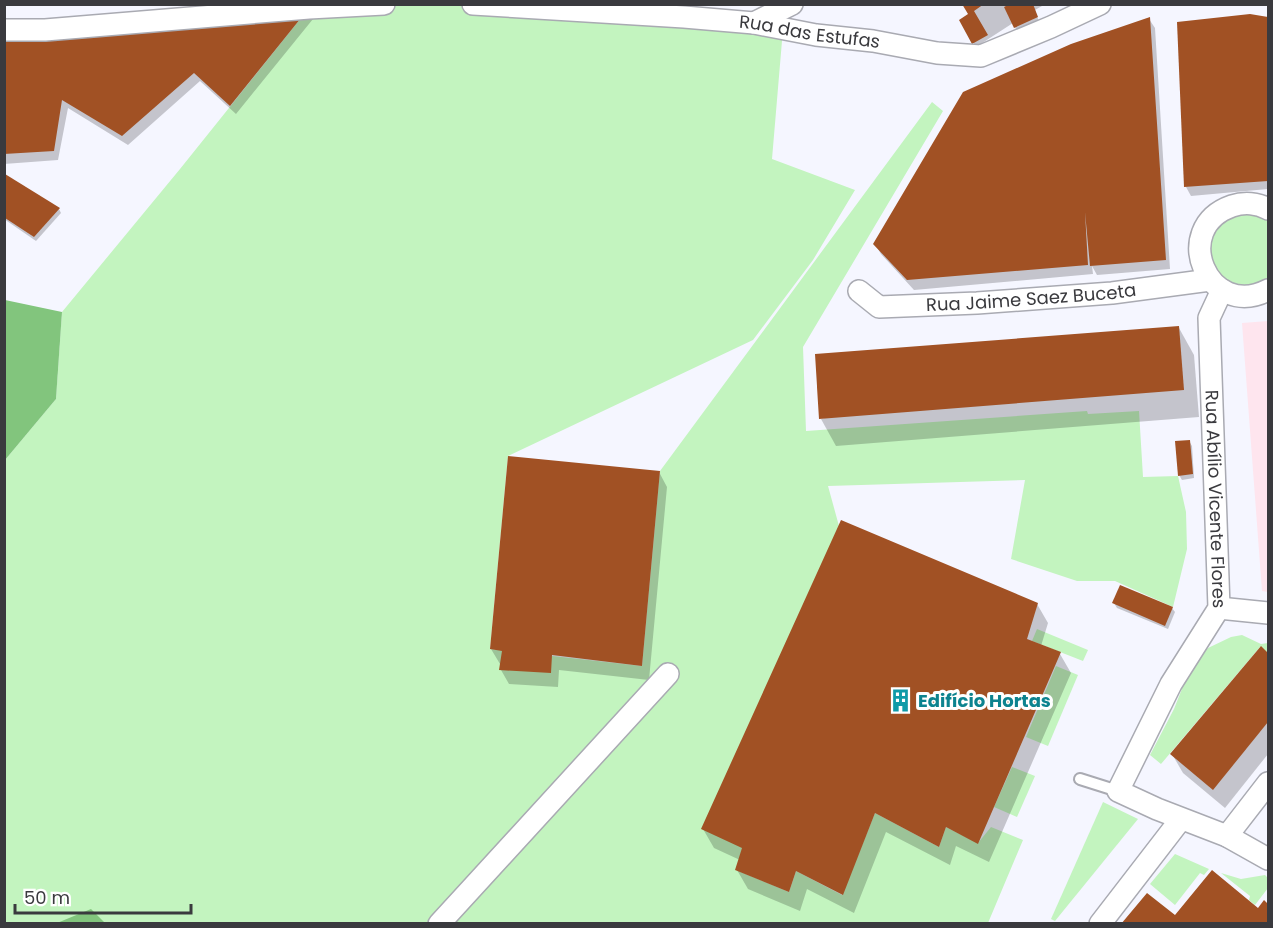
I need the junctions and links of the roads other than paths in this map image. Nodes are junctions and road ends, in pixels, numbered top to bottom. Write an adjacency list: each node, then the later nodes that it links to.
1 (384, 4): 6 (street)
2 (473, 4): 5 (street, Rua das Estufas)
3 (792, 4): 5 (street)
4 (1100, 4): 5 (street, Rua das Estufas)
5 (754, 23)
6 (4, 30)
7 (1269, 209): 8 (street)
8 (1216, 285): 9 (street); 10 (street, Rua Jaime Saez Buceta); 11 (street, Rua Abílio Vicente Flores)
9 (1269, 290)
10 (859, 291)
11 (1220, 608): 12 (street); 16 (street, Rua Abílio Vicente Flores)
12 (1269, 613)
13 (668, 674): 20 (street)
14 (1080, 779): 16 (lane)
15 (1269, 783): 18 (street)
16 (1118, 790): 17 (street)
17 (1181, 819): 18 (street); 21 (street)
18 (1227, 836): 19 (street)
19 (1269, 859)
20 (439, 924)
21 (1100, 924)

